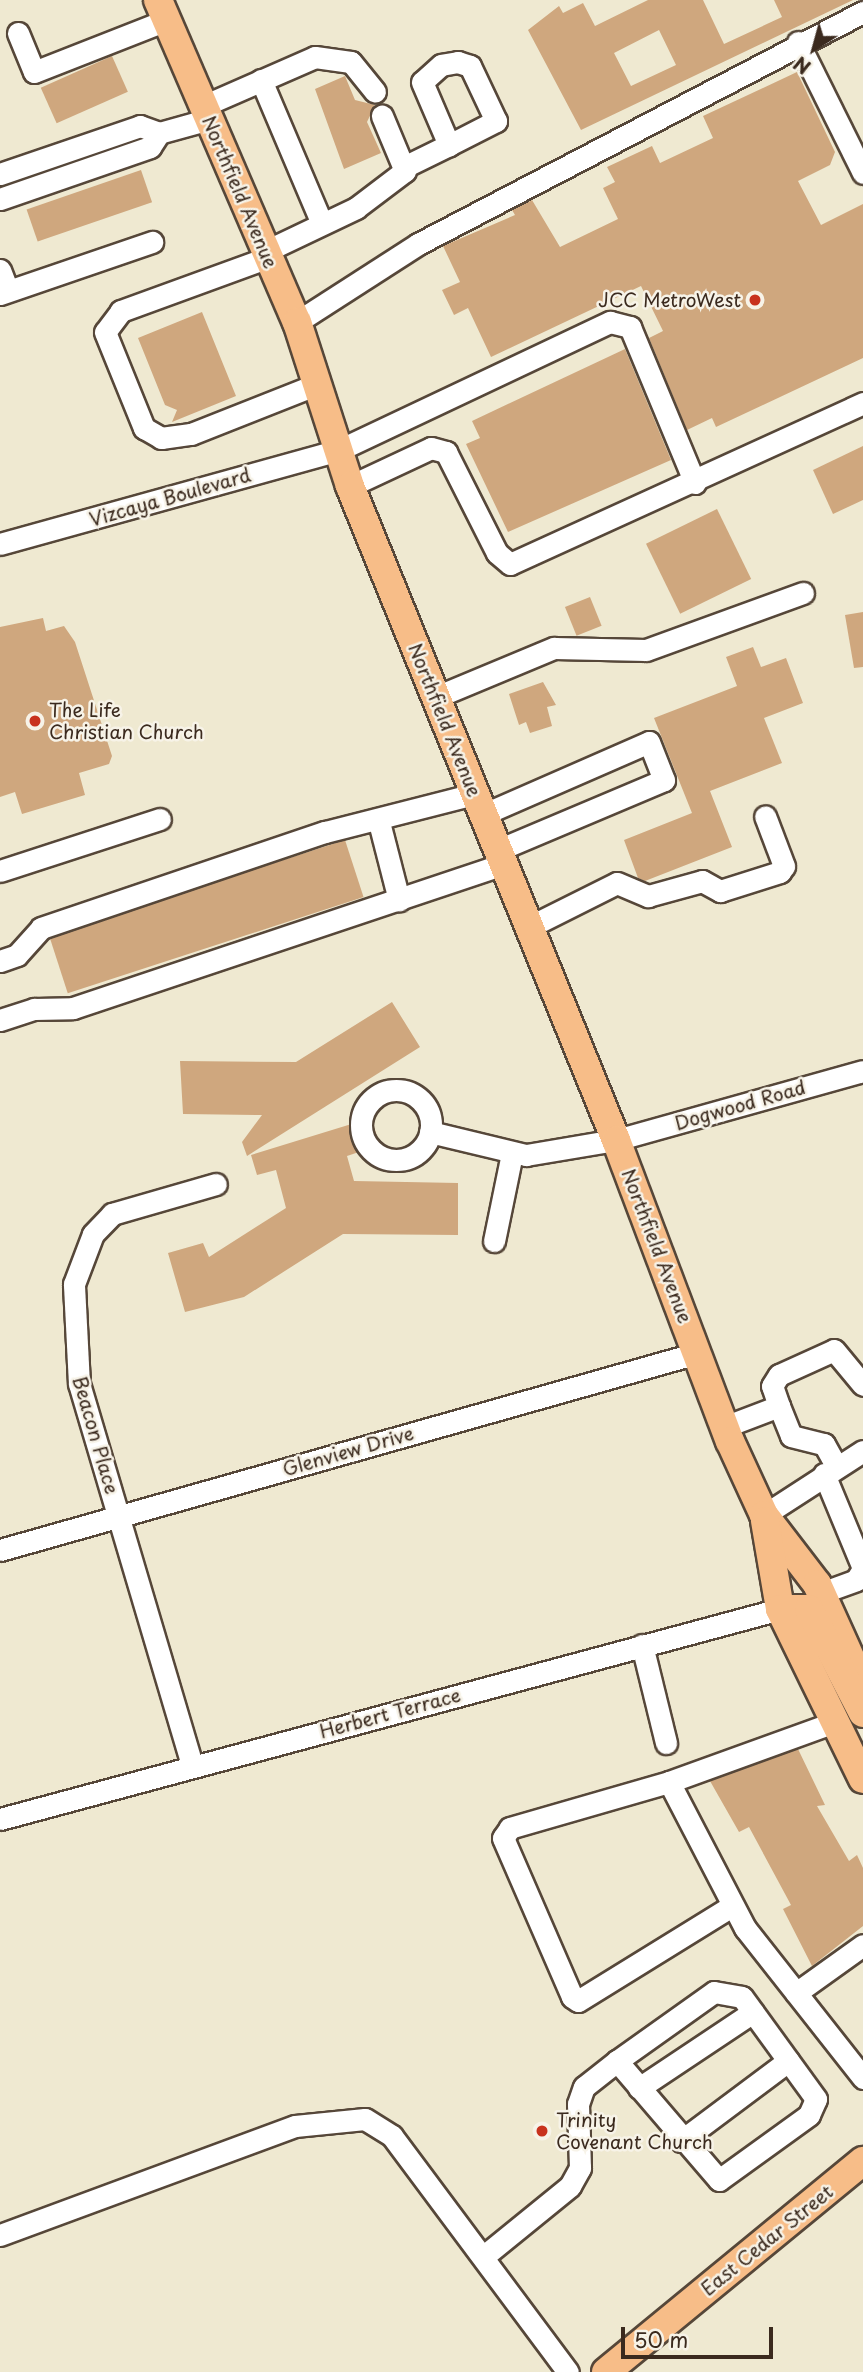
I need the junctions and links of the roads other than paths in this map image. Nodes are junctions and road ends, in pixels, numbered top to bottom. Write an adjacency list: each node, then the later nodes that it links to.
1 (162, 10): 3 (street); 7 (main road, Northfield Avenue)
2 (863, 12): 4 (street)
3 (18, 33)
4 (798, 42): 12 (street); 20 (street)
5 (261, 80): 6 (street); 7 (street); 15 (street)
6 (374, 92)
7 (206, 112): 9 (street); 17 (main road, Northfield Avenue)
8 (382, 116): 11 (street)
9 (159, 133): 13 (street); 14 (street)
10 (449, 145): 11 (street)
11 (404, 167): 15 (street)
12 (863, 173)
13 (0, 174)
14 (0, 199)
15 (322, 224): 17 (street)
16 (152, 242): 19 (street)
17 (268, 254): 20 (main road, Northfield Avenue); 21 (street)
18 (0, 270): 19 (street)
19 (4, 293)
20 (297, 321): 21 (main road, Northfield Avenue)
21 (317, 384): 23 (main road, Northfield Avenue)
22 (863, 404): 24 (street)
23 (339, 450): 24 (street, Vizcaya Boulevard); 25 (main road, Northfield Avenue); 26 (street, Vizcaya Boulevard)
24 (695, 483): 25 (street)
25 (350, 486): 28 (main road, Northfield Avenue)
26 (0, 544)
27 (803, 593): 28 (street)
28 (436, 697): 29 (main road, Northfield Avenue)
29 (478, 804): 32 (street); 33 (main road, Northfield Avenue); 33 (street)
30 (765, 816): 36 (street)
31 (160, 819): 34 (street)
32 (379, 822): 35 (street); 37 (street)
33 (501, 857): 35 (street); 36 (main road, Northfield Avenue)
34 (0, 871)
35 (399, 900): 38 (street)
36 (529, 927): 41 (main road, Northfield Avenue)
37 (0, 961)
38 (0, 1020)
39 (863, 1071): 41 (street, Dogwood Road)
40 (430, 1132): 42 (street)
41 (616, 1140): 42 (street, Dogwood Road); 45 (main road, Northfield Avenue)
42 (512, 1153): 44 (street)
43 (216, 1184): 51 (street, Beacon Place)
44 (494, 1241)
45 (697, 1353): 48 (main road, Northfield Avenue); 51 (street, Glenview Drive)
46 (863, 1385): 47 (street)
47 (779, 1406): 48 (street); 50 (street)
48 (727, 1434): 52 (main road, Northfield Avenue)
49 (863, 1451): 50 (street)
50 (830, 1470): 52 (street); 54 (street)
51 (118, 1515): 53 (street, Glenview Drive); 63 (street, Beacon Place)
52 (764, 1515): 55 (main road); 56 (main road)
53 (0, 1550)
54 (863, 1569): 55 (street)
55 (821, 1593): 57 (main road)
56 (780, 1609): 58 (street, Herbert Terrace); 60 (main road); 61 (main road)
57 (854, 1642): 59 (main road)
58 (642, 1645): 62 (street); 63 (street, Herbert Terrace)
59 (862, 1683)
60 (863, 1713)
61 (832, 1723): 64 (main road); 65 (street)
62 (666, 1743)
63 (192, 1765): 66 (street, Herbert Terrace)
64 (863, 1779)
65 (669, 1783): 67 (street); 67 (street)
66 (0, 1819)
67 (732, 1906): 69 (street)
68 (863, 1945): 69 (street)
69 (796, 1993): 73 (street)
70 (752, 2012): 71 (street); 72 (street); 74 (street)
71 (617, 2061): 74 (street); 78 (street)
72 (788, 2061): 75 (street); 75 (street)
73 (860, 2068)
74 (639, 2088): 75 (street)
75 (681, 2141)
76 (863, 2161): 79 (main road, East Cedar Street)
77 (0, 2235): 78 (street)
78 (484, 2256): 80 (street)
79 (618, 2368)
80 (568, 2372)

